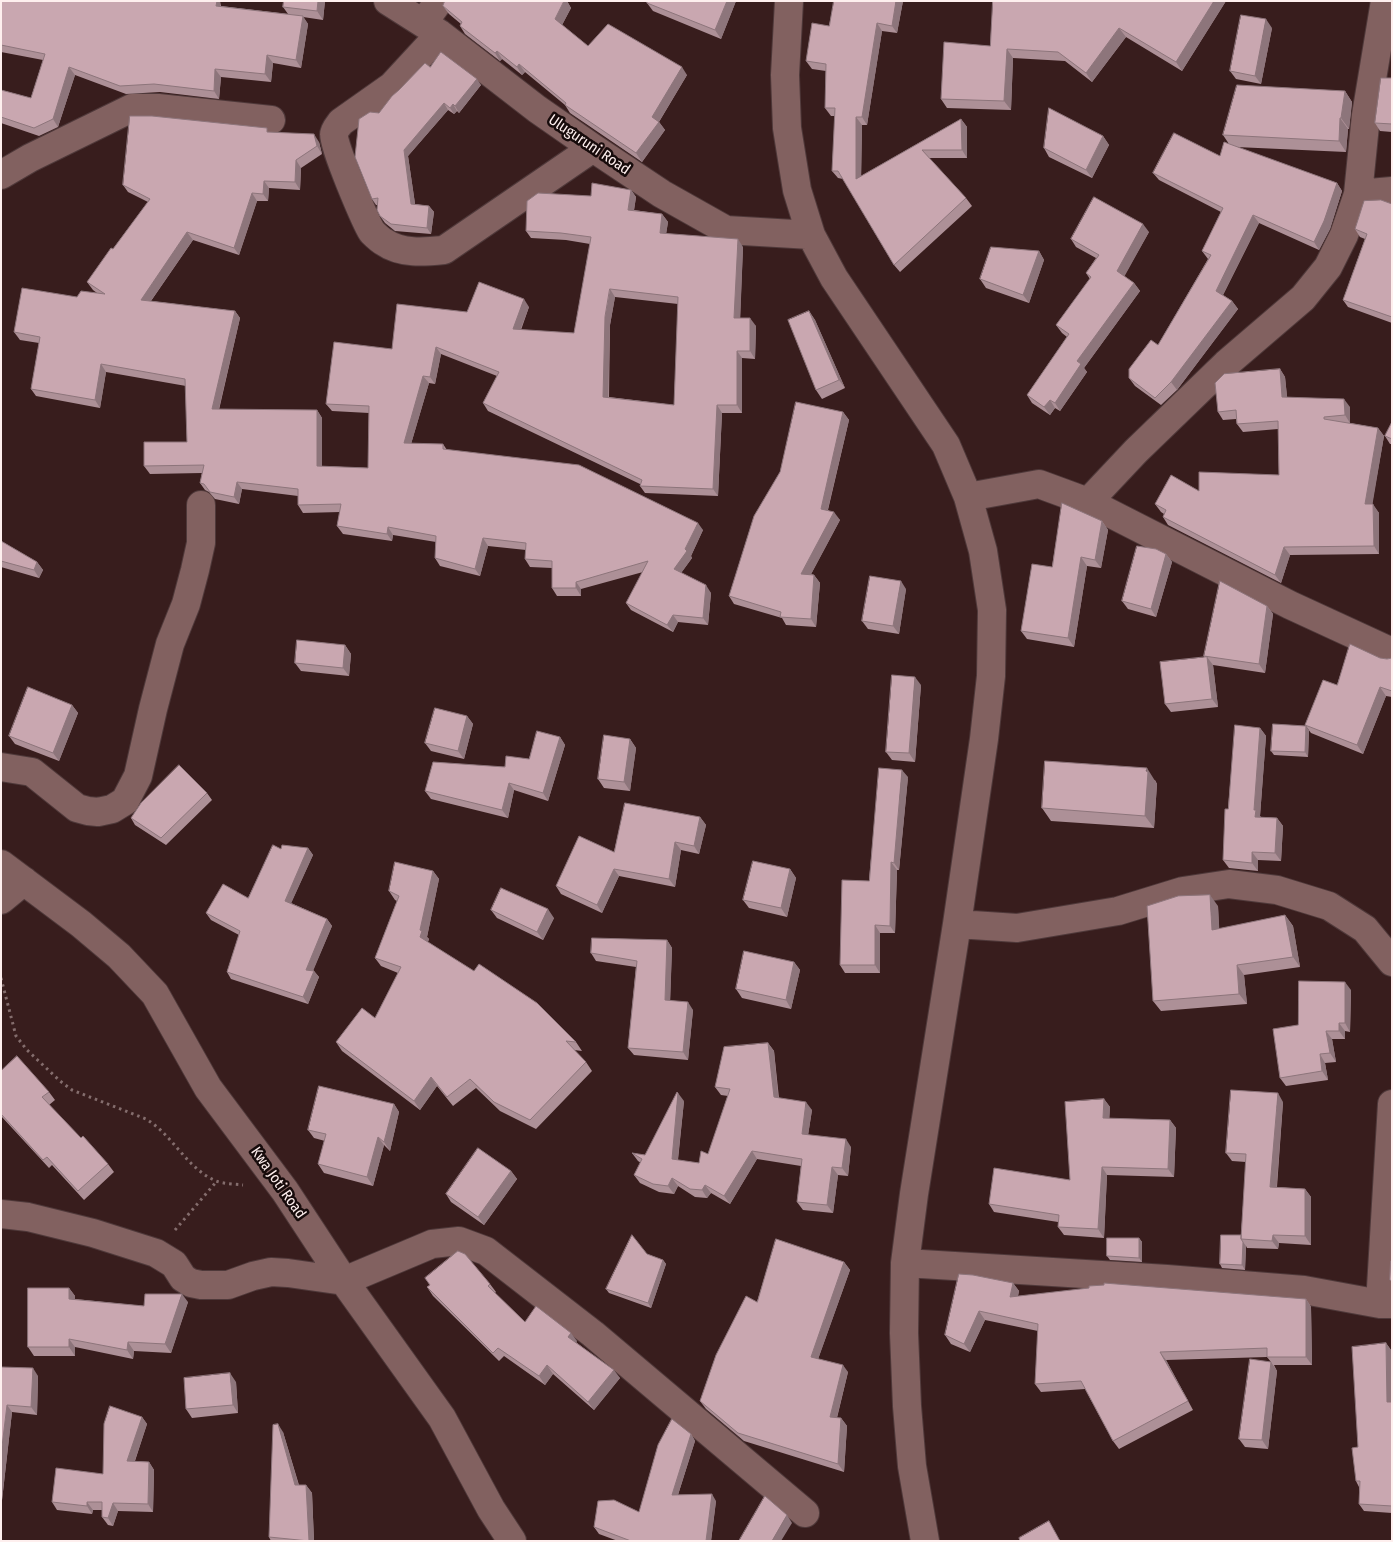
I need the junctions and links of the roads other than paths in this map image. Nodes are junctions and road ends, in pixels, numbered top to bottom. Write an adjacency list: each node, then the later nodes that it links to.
1 (388, 1): 5 (street, Uluguruni Road)
2 (439, 1): 5 (street)
3 (789, 1): 11 (street)
4 (1385, 1): 10 (street)
5 (432, 28): 7 (street, Uluguruni Road); 7 (street)
6 (271, 120): 8 (street)
7 (593, 148): 11 (street, Uluguruni Road)
8 (1, 175)
9 (1392, 191): 10 (street)
10 (1358, 194): 13 (street)
11 (811, 235): 12 (street)
12 (968, 497): 13 (street); 20 (street)
13 (1088, 502): 15 (street)
14 (201, 505): 16 (street)
15 (1392, 652)
16 (1, 767)
17 (1, 864): 18 (street, Kwa Joti Road)
18 (24, 881): 19 (street); 25 (street, Kwa Joti Road)
19 (1, 900)
20 (957, 924): 21 (street); 24 (street)
21 (1392, 962)
22 (1392, 1104): 26 (street)
23 (1, 1214): 25 (street)
24 (905, 1263): 26 (street); 29 (street)
25 (344, 1281): 27 (street); 28 (street, Kwa Joti Road)
26 (1386, 1304)
27 (805, 1513)
28 (512, 1541)
29 (925, 1541)

